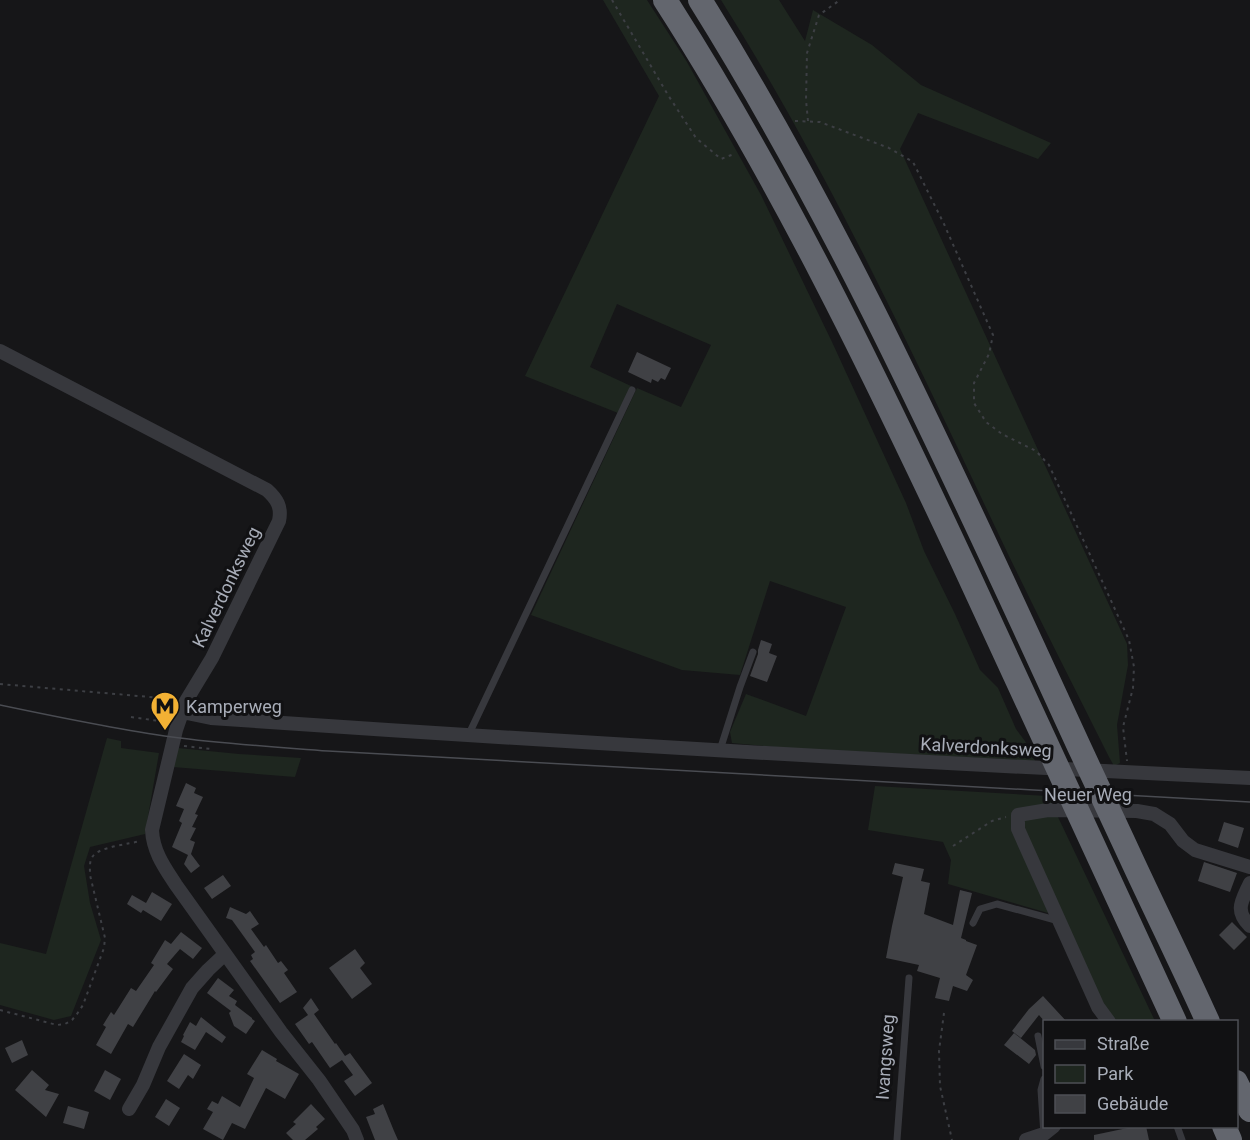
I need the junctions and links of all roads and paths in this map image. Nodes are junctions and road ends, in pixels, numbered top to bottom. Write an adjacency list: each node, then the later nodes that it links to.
1 (612, 0): 7 (path)
2 (665, 0): 33 (highway)
3 (700, 0): 34 (highway)
4 (840, 0): 6 (path)
5 (795, 121): 6 (path)
6 (808, 121): 18 (path)
7 (734, 154)
8 (0, 351): 12 (street, Kalverdonksweg)
9 (632, 390): 14 (lane)
10 (753, 652): 17 (lane)
11 (0, 684): 12 (path)
12 (182, 712): 13 (path); 14 (street, Kalverdonksweg); 15 (street)
13 (131, 717)
14 (468, 736): 17 (street, Kalverdonksweg)
15 (172, 744): 16 (path); 21 (street)
16 (211, 749)
17 (720, 750): 18 (street, Kalverdonksweg)
18 (1130, 772): 19 (street, Kalverdonksweg)
19 (1250, 778)
20 (1018, 814): 22 (path); 23 (street, Neuer Weg); 25 (street)
21 (152, 838): 28 (street); 30 (path)
22 (953, 846)
23 (1250, 867)
24 (1250, 883): 27 (street)
25 (1059, 921): 26 (lane); 32 (street)
26 (973, 923)
27 (1250, 926)
28 (225, 954): 40 (street); 43 (street)
29 (909, 978): 44 (lane, Ivangsweg)
30 (0, 1010)
31 (944, 1012): 45 (path)
32 (1108, 1020)
33 (1174, 1020)
34 (1207, 1020)
35 (1038, 1036): 36 (lane)
36 (1043, 1053)
37 (1043, 1083): 39 (lane)
38 (1238, 1086): 41 (highway)
39 (1043, 1103)
40 (129, 1109)
41 (1250, 1110)
42 (1048, 1134): 46 (street)
43 (357, 1140)
44 (897, 1140)
45 (952, 1140)
46 (1026, 1140)

